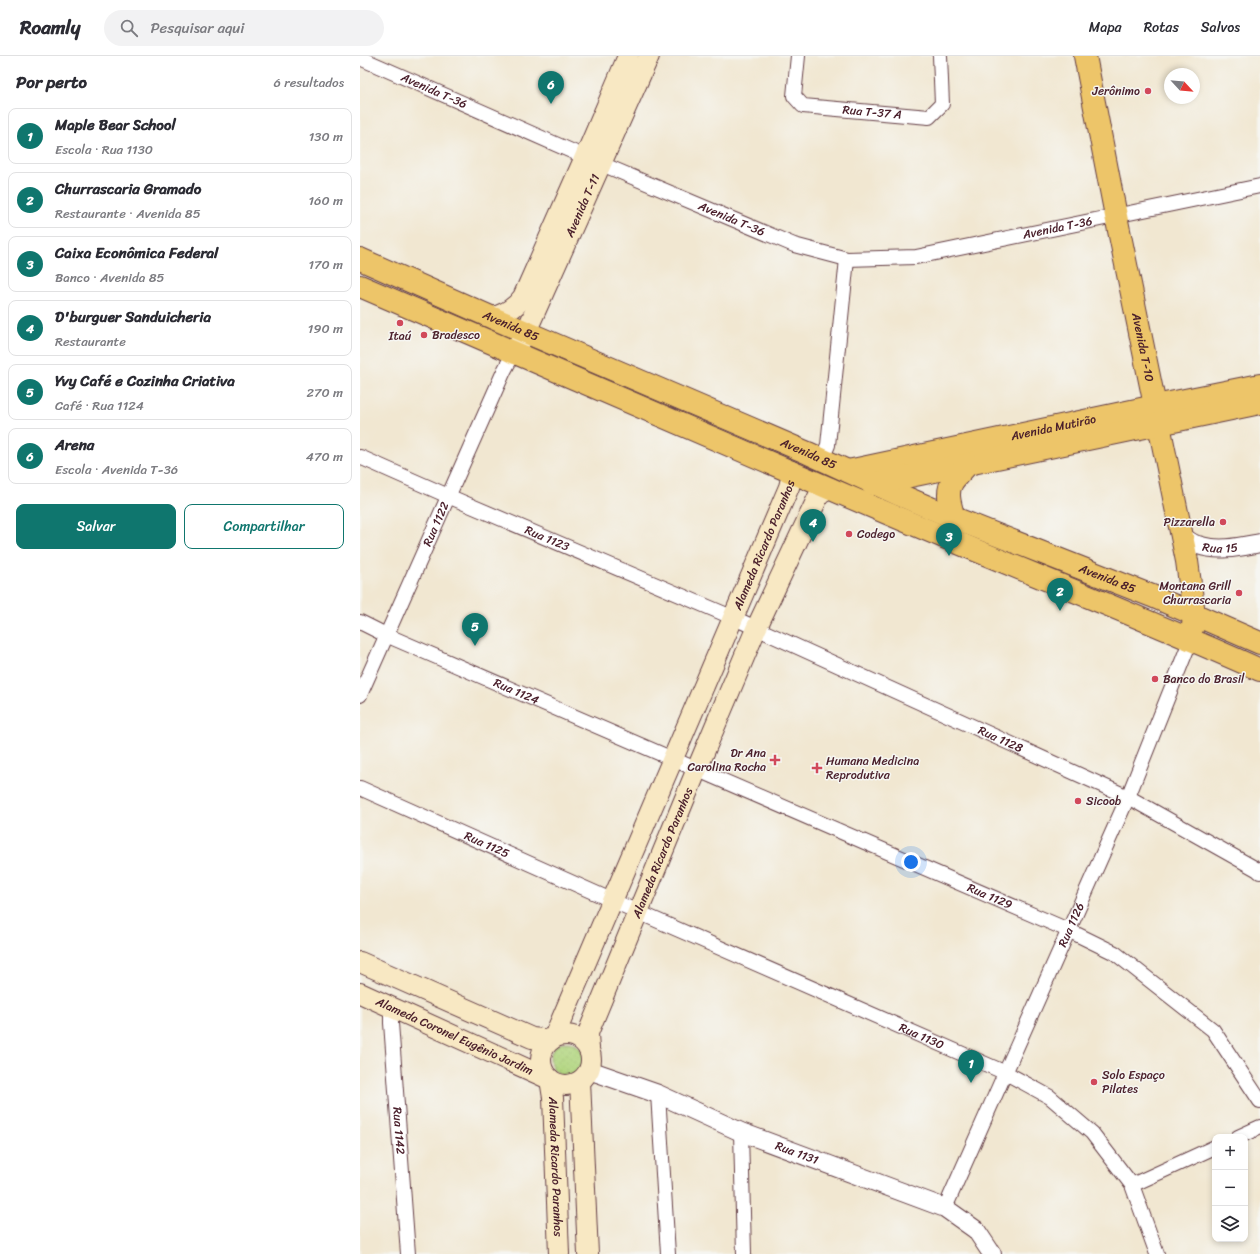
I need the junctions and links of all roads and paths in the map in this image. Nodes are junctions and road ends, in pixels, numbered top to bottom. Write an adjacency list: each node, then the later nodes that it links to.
1 (628, 56): 7 (main road, Avenida T-11)
2 (649, 56): 7 (main road, Avenida T-11)
3 (798, 56): 4 (street, Rua T-37 A)
4 (940, 56)
5 (1085, 56): 9 (main road, Avenida T-10)
6 (360, 58): 7 (street, Avenida T-36)
7 (593, 160): 11 (street, Avenida T-36); 13 (main road, Avenida T-11); 14 (main road, Avenida T-11)
8 (1260, 186): 9 (street, Avenida T-36)
9 (1121, 215): 11 (street, Avenida T-36); 19 (main road, Avenida T-10)
10 (360, 259): 13 (main road, Avenida 85)
11 (847, 259): 21 (street)
12 (360, 286): 15 (main road, Avenida 85)
13 (493, 318): 14 (main road, Avenida 85); 15 (main road)
14 (526, 332): 15 (main road, Avenida T-11); 21 (main road, Avenida 85)
15 (513, 354): 16 (main road, Avenida 85); 27 (street, Rua 1122)
16 (563, 375): 23 (main road, Avenida 85); 25 (main road, Avenida Mutirão)
17 (1260, 385): 19 (main road, Avenida Mutirão)
18 (1260, 403): 19 (main road, Avenida Mutirão)
19 (1157, 415): 22 (main road, Avenida Mutirão); 24 (main road, Avenida Mutirão); 29 (main road, Avenida T-10)
20 (360, 457): 27 (street, Rua 1123)
21 (822, 459): 24 (main road, Avenida 85)
22 (968, 464): 25 (main road, Avenida Mutirão); 28 (main road)
23 (791, 471): 26 (main road, Avenida 85); 34 (main road, Alameda Ricardo Paranhos)
24 (848, 471): 25 (main road, Avenida 85)
25 (876, 484): 28 (main road, Avenida 85)
26 (830, 488): 36 (main road, Alameda Ricardo Paranhos); 38 (main road, Avenida 85)
27 (448, 496): 34 (street, Rua 1123); 37 (street, Rua 1122)
28 (954, 518): 32 (main road, Avenida 85)
29 (1182, 536): 30 (street, Rua 15); 31 (main road, Avenida T-10)
30 (1260, 543)
31 (1187, 561): 32 (main road); 33 (main road, Avenida T-10)
32 (1152, 596): 33 (main road, Avenida 85)
33 (1194, 614): 38 (main road, Avenida T-10); 39 (main road, Avenida 85)
34 (734, 618): 36 (street, Rua 1128); 42 (main road, Alameda Ricardo Paranhos)
35 (360, 622): 37 (street, Rua 1124)
36 (756, 629): 43 (main road, Alameda Ricardo Paranhos); 45 (street, Rua 1128)
37 (386, 635): 41 (street, Rua 1122); 42 (street, Rua 1124)
38 (1191, 639): 40 (main road, Avenida 85); 45 (street, Rua 1126)
39 (1260, 643)
40 (1260, 670)
41 (360, 695)
42 (672, 758): 43 (street, Rua 1129); 47 (main road, Alameda Ricardo Paranhos)
43 (697, 769): 48 (main road, Alameda Ricardo Paranhos); 49 (street, Rua 1129)
44 (360, 788): 47 (street, Rua 1125)
45 (1128, 797): 46 (street, Rua 1128); 49 (street, Rua 1126)
46 (1260, 872)
47 (613, 901): 48 (street, Rua 1130); 53 (main road, Alameda Ricardo Paranhos)
48 (638, 912): 54 (main road, Alameda Ricardo Paranhos); 55 (street, Rua 1130)
49 (1068, 930): 55 (street, Rua 1126); 59 (street, Rua 1129)
50 (360, 962): 53 (main road)
51 (360, 993): 52 (main road, Alameda Coronel Eugênio Jardim)
52 (391, 1007): 57 (main road, Alameda Coronel Eugênio Jardim); 66 (street, Rua 1142)
53 (553, 1038): 54 (main road); 57 (main road)
54 (589, 1050): 56 (main road)
55 (1006, 1073): 64 (street, Rua 1130); 65 (street, Rua 1126)
56 (584, 1076): 57 (main road); 58 (street, Rua 1131); 68 (main road)
57 (550, 1079): 67 (main road, Alameda Ricardo Paranhos)
58 (658, 1094): 61 (street, Rua 1131); 69 (street)
59 (1260, 1100)
60 (1260, 1127): 62 (street)
61 (741, 1132): 65 (street, Rua 1131); 70 (street)
62 (1245, 1134)
63 (1212, 1148): 64 (street)
64 (1132, 1184): 72 (street, Rua 1130)
65 (945, 1208): 71 (street, Rua 1131)
66 (408, 1254)
67 (559, 1254)
68 (588, 1254)
69 (668, 1254)
70 (744, 1254)
71 (992, 1254)
72 (1157, 1254)

